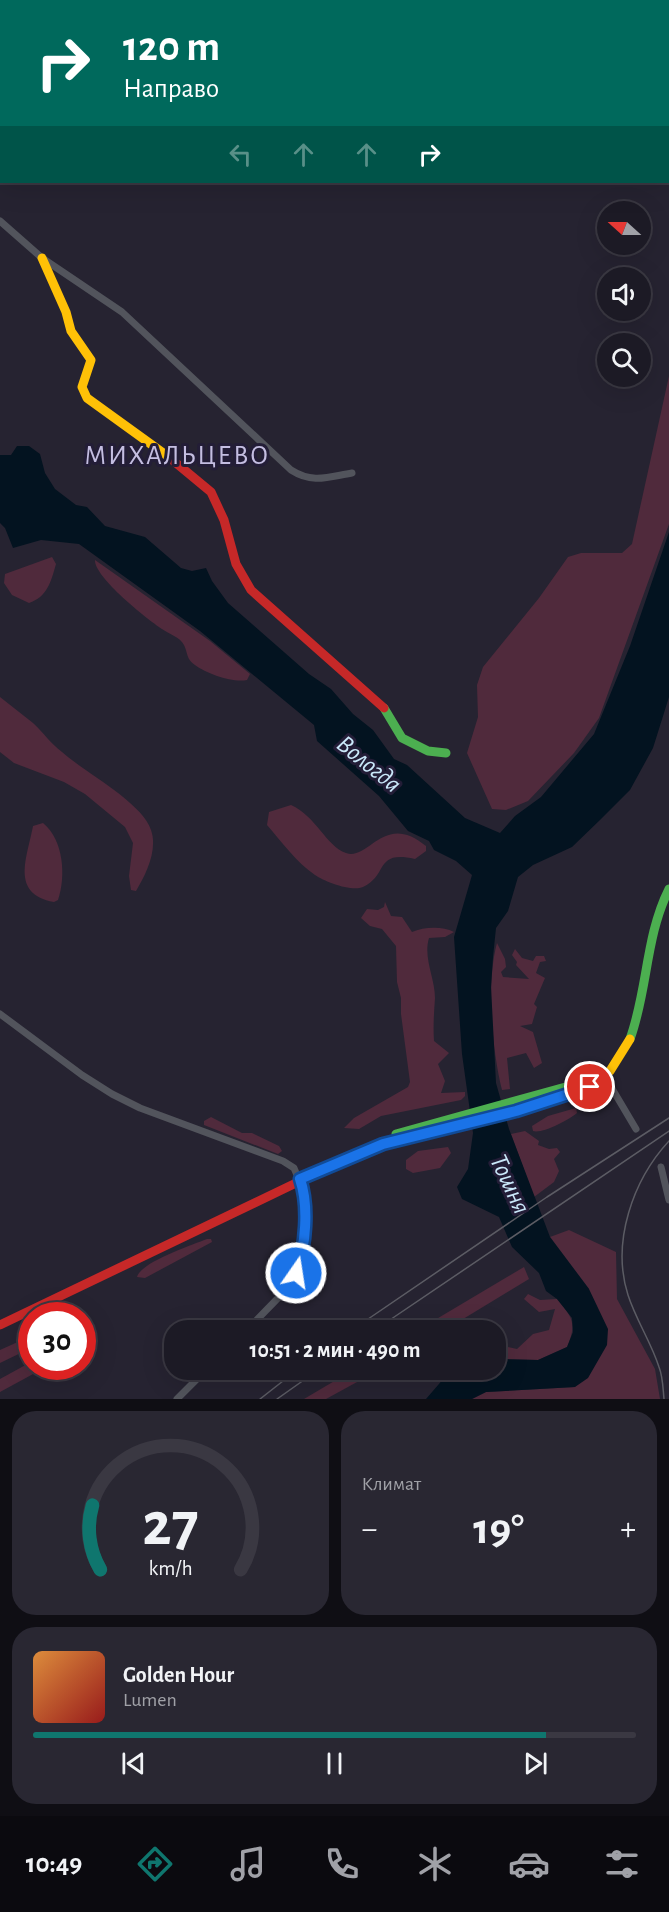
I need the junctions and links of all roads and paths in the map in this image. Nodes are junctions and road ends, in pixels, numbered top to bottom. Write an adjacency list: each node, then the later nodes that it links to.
1 (0, 221): 2 (street)
2 (42, 258): 3 (street); 4 (main road)
3 (352, 473)
4 (446, 753)
5 (669, 888): 7 (main road)
6 (0, 1014): 10 (street)
7 (604, 1075): 8 (street); 10 (main road)
8 (636, 1129)
9 (661, 1167): 11 (street)
10 (300, 1179): 12 (street); 13 (main road)
11 (669, 1200)
12 (256, 1320)
13 (0, 1325)
14 (196, 1380): 15 (street)
15 (177, 1399)

